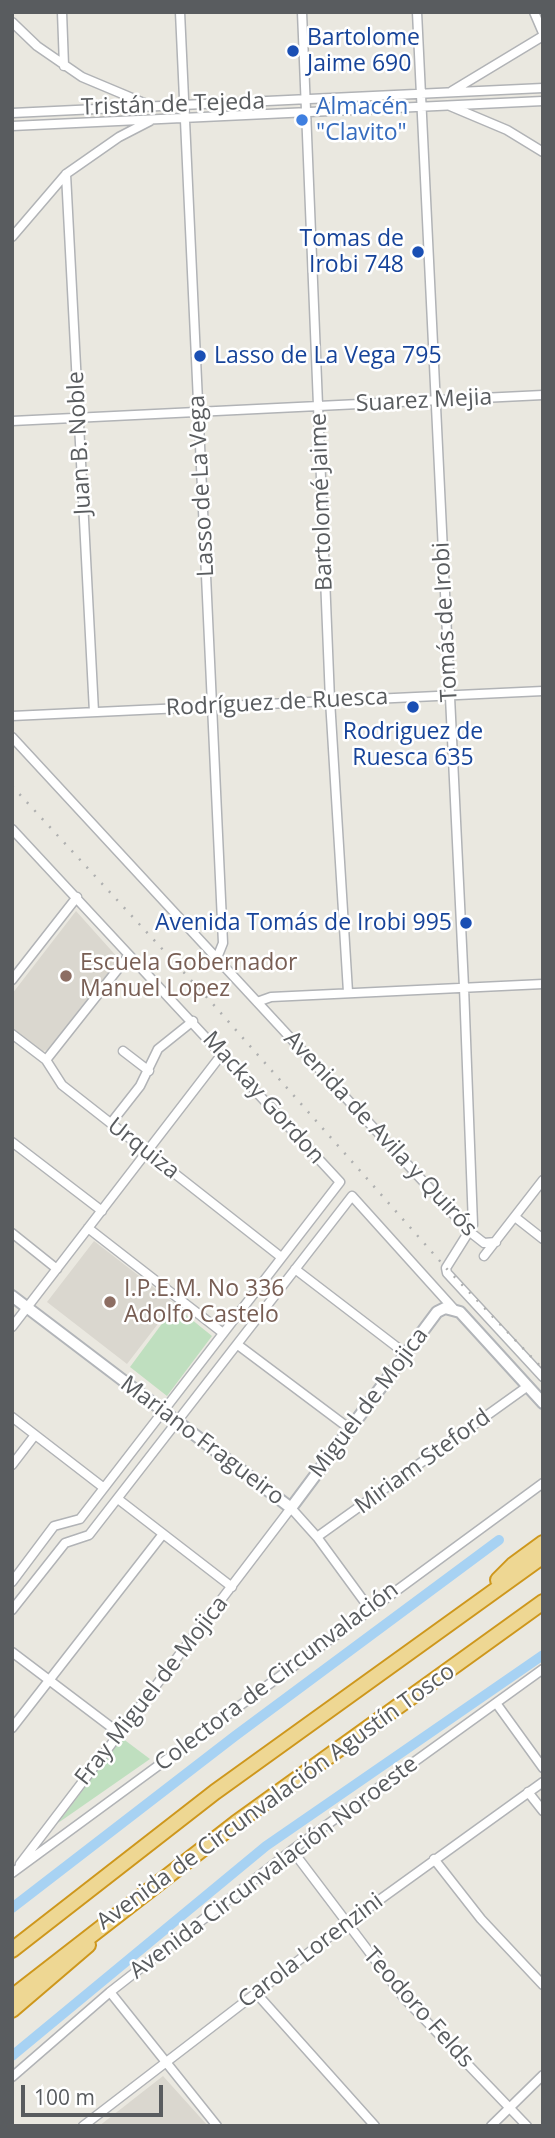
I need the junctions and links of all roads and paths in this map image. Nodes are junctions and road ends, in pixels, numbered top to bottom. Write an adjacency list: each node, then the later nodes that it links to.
1 (62, 12): 8 (street)
2 (180, 12): 15 (street, Lasso de La Vega)
3 (302, 12): 12 (street, Bartolomé Jaime)
4 (418, 12): 11 (street, Tomás de Irobi)
5 (534, 12): 7 (street)
6 (12, 22): 8 (street)
7 (543, 35): 10 (street)
8 (64, 66): 14 (street)
9 (543, 88): 10 (street, Tristán de Tejeda)
10 (449, 92): 11 (street, Tristán de Tejeda)
11 (420, 94): 12 (street, Tristán de Tejeda); 17 (street, Tomás de Irobi)
12 (305, 100): 15 (street, Tristán de Tejeda); 19 (street, Bartolomé Jaime)
13 (543, 101): 16 (street, Tristán de Tejeda)
14 (150, 105): 15 (street, Tristán de Tejeda); 18 (street, Tristán de Tejeda)
15 (184, 105): 20 (street, Lasso de La Vega)
16 (447, 105): 17 (street, Tristán de Tejeda); 23 (street)
17 (421, 107): 19 (street, Tristán de Tejeda); 27 (street, Tomás de Irobi)
18 (12, 113)
19 (306, 113): 20 (street, Tristán de Tejeda); 28 (street, Bartolomé Jaime)
20 (185, 118): 21 (street, Tristán de Tejeda); 29 (street, Lasso de La Vega)
21 (153, 120): 22 (street, Tristán de Tejeda); 24 (street)
22 (12, 126)
23 (543, 152)
24 (66, 174): 25 (street); 30 (street, Juan B. Noble)
25 (12, 237)
26 (543, 395): 27 (street, Suarez Mejia)
27 (435, 400): 28 (street, Suarez Mejia); 33 (street, Tomás de Irobi)
28 (318, 406): 29 (street, Suarez Mejia); 34 (street, Bartolomé Jaime)
29 (198, 411): 30 (street, Suarez Mejia); 35 (street, Lasso de La Vega)
30 (79, 418): 31 (street, Suarez Mejia); 36 (street, Juan B. Noble)
31 (12, 421)
32 (543, 691): 33 (street, Rodríguez de Ruesca)
33 (450, 696): 34 (street, Rodríguez de Ruesca); 45 (street, Tomás de Irobi)
34 (330, 700): 35 (street, Rodríguez de Ruesca); 46 (street, Bartolomé Jaime)
35 (212, 706): 36 (street, Rodríguez de Ruesca); 42 (street, Lasso de La Vega)
36 (94, 712): 37 (street, Rodríguez de Ruesca)
37 (12, 716)
38 (12, 737): 42 (street, Avenida de Avila y Quirós)
39 (12, 829): 40 (street, Mackay Gordon)
40 (77, 897): 41 (street, Mackay Gordon); 43 (street)
41 (129, 955): 48 (street, Mackay Gordon); 52 (street)
42 (217, 958): 47 (street, Avenida de Avila y Quirós)
43 (12, 980)
44 (543, 984): 45 (street)
45 (464, 987): 46 (street); 61 (street, Tomás de Irobi)
46 (348, 992): 47 (street)
47 (257, 1002): 61 (street, Avenida de Avila y Quirós)
48 (193, 1021): 51 (street, Mackay Gordon); 53 (street)
49 (14, 1039): 52 (street, Urquiza)
50 (124, 1051): 53 (street)
51 (222, 1054): 56 (street); 66 (street, Mackay Gordon)
52 (46, 1060): 54 (street, Urquiza)
53 (149, 1071): 54 (street)
54 (111, 1124): 56 (street, Urquiza)
55 (12, 1142): 58 (street)
56 (147, 1151): 58 (street); 66 (street, Urquiza)
57 (543, 1180): 59 (street)
58 (102, 1211): 60 (street)
59 (515, 1217): 63 (street); 64 (street)
60 (88, 1228): 67 (street); 75 (street)
61 (470, 1232): 64 (street, Avenida de Avila y Quirós); 69 (street)
62 (12, 1234): 67 (street)
63 (543, 1238)
64 (496, 1242): 65 (street)
65 (484, 1256)
66 (281, 1257): 75 (street)
67 (57, 1269): 72 (street)
68 (295, 1269): 71 (street); 76 (street); 77 (street)
69 (458, 1285): 71 (street); 78 (street)
70 (12, 1296): 72 (main road, Mariano Fragueiro)
71 (446, 1297): 73 (street)
72 (27, 1308): 74 (street); 81 (main road, Mariano Fragueiro)
73 (453, 1308): 77 (main road, Miguel de Mojica); 79 (main road)
74 (12, 1327)
75 (223, 1334): 81 (street)
76 (238, 1345): 83 (street); 84 (street)
77 (406, 1354): 84 (main road, Miguel de Mojica)
78 (543, 1377)
79 (528, 1386): 80 (main road); 92 (street, Miriam Steford)
80 (543, 1403)
81 (163, 1412): 83 (main road, Mariano Fragueiro); 88 (street)
82 (12, 1417): 85 (street)
83 (178, 1423): 89 (street); 90 (main road, Mariano Fragueiro)
84 (350, 1429): 90 (main road, Miguel de Mojica)
85 (36, 1435): 86 (street); 88 (street)
86 (12, 1465)
87 (543, 1483): 99 (street, Colectora de Circunvalación)
88 (104, 1488): 95 (street)
89 (118, 1499): 91 (street); 100 (street)
90 (291, 1508): 92 (street, Mariano Fragueiro); 96 (street, Fray Miguel de Mojica)
91 (163, 1534): 96 (street); 103 (street)
92 (317, 1537): 99 (street, Mariano Fragueiro)
93 (543, 1543): 97 (highway)
94 (543, 1556): 97 (highway, Avenida de Circunvalación Agustín Tosco)
95 (12, 1582)
96 (232, 1587): 106 (street, Fray Miguel de Mojica)
97 (479, 1602): 117 (highway, Avenida de Circunvalación Agustín Tosco)
98 (543, 1602): 116 (highway, Avenida de Circunvalación Agustín Tosco)
99 (369, 1608): 112 (street, Colectora de Circunvalación)
100 (12, 1610)
101 (12, 1652): 103 (street)
102 (543, 1669): 104 (street, Avenida Circunvalación Noroeste)
103 (49, 1680): 105 (street); 106 (street)
104 (496, 1703): 107 (street); 113 (street, Avenida Circunvalación Noroeste)
105 (12, 1727)
106 (119, 1733): 111 (street, Fray Miguel de Mojica)
107 (543, 1768)
108 (543, 1782): 109 (street, Carola Lorenzini)
109 (528, 1792): 110 (street); 114 (street, Carola Lorenzini)
110 (543, 1811)
111 (54, 1818): 112 (street); 115 (street, Fray Miguel de Mojica)
112 (64, 1836): 115 (street, Colectora de Circunvalación)
113 (292, 1850): 118 (street, Teodoro Felds); 122 (street, Avenida Circunvalación Noroeste)
114 (434, 1859): 118 (street, Carola Lorenzini); 121 (street)
115 (12, 1873)
116 (118, 1912): 124 (highway, Avenida de Circunvalación Agustín Tosco); 125 (highway)
117 (50, 1919): 119 (highway); 120 (highway, Avenida de Circunvalación Agustín Tosco)
118 (346, 1924): 123 (street, Carola Lorenzini); 129 (street, Teodoro Felds)
119 (12, 1940)
120 (12, 1950)
121 (543, 1985)
122 (110, 1992): 126 (street); 128 (street, Avenida Circunvalación Noroeste)
123 (256, 1993): 126 (street, Carola Lorenzini); 132 (street)
124 (12, 1997)
125 (12, 2011)
126 (165, 2060): 130 (street, Carola Lorenzini); 131 (street)
127 (543, 2075): 129 (street)
128 (12, 2077)
129 (510, 2107): 133 (street); 134 (street, Teodoro Felds)
130 (83, 2126)
131 (217, 2126)
132 (375, 2126)
133 (491, 2126)
134 (527, 2126)

